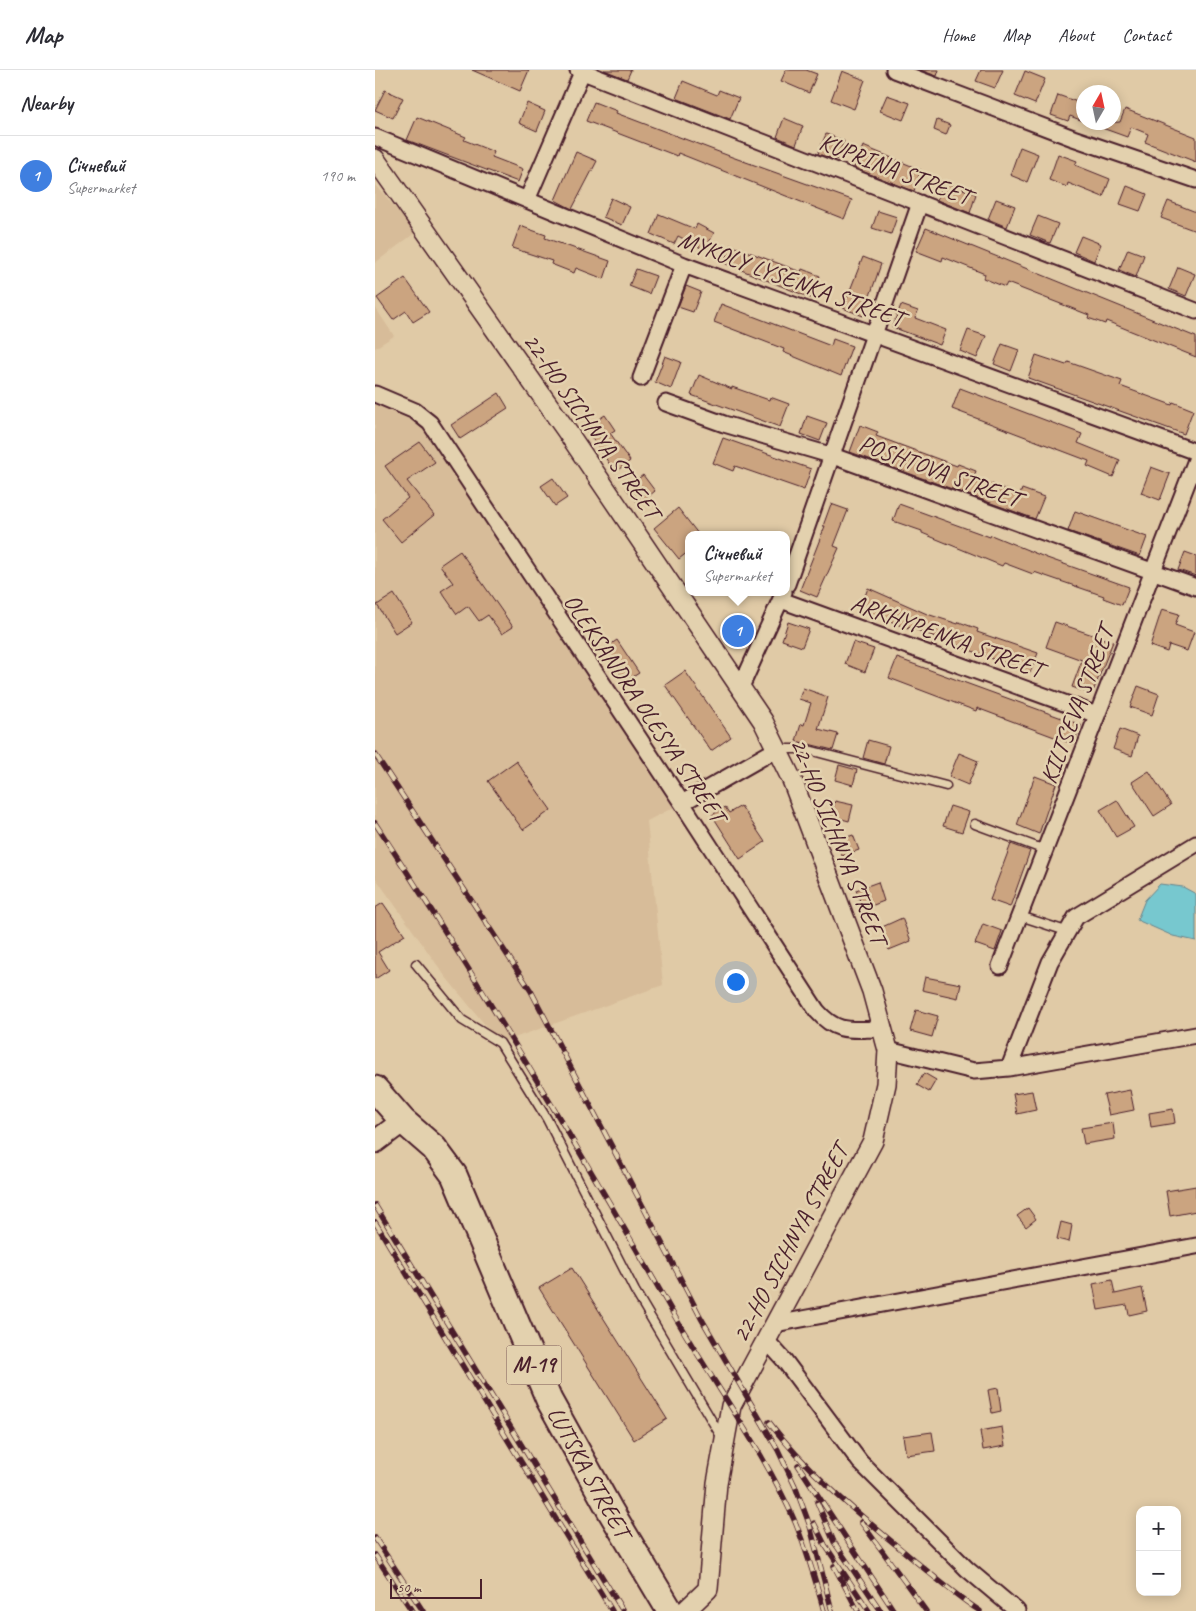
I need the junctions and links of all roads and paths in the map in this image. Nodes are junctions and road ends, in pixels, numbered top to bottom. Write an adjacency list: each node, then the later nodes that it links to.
1 (894, 70): 5 (street)
2 (581, 71): 6 (street); 7 (street, KUPRINA STREET)
3 (376, 138): 6 (street, MYKOLY LYSENKA STREET)
4 (375, 159): 21 (street, 22-HO SICHNYA STREET)
5 (1196, 180)
6 (527, 200): 8 (street, MYKOLY LYSENKA STREET)
7 (920, 203): 9 (street, KUPRINA STREET); 10 (street)
8 (684, 265): 10 (street, MYKOLY LYSENKA STREET); 11 (street)
9 (1196, 311)
10 (874, 333): 14 (street, MYKOLY LYSENKA STREET); 15 (street)
11 (641, 378)
12 (375, 394): 25 (street, OLEKSANDRA OLESYA STREET)
13 (666, 403): 15 (street, POSHTOVA STREET)
14 (1196, 452)
15 (830, 455): 17 (street, POSHTOVA STREET); 18 (street)
16 (1196, 460): 17 (street, KILTSEVA STREET)
17 (1154, 571): 19 (street, POSHTOVA STREET); 22 (street, KILTSEVA STREET)
18 (790, 575)
19 (1196, 586)
20 (783, 596): 21 (street); 22 (street, ARKHYPENKA STREET)
21 (741, 687): 23 (street, 22-HO SICHNYA STREET)
22 (1097, 715): 28 (street, KILTSEVA STREET)
23 (777, 749): 24 (lane); 25 (street); 33 (street, 22-HO SICHNYA STREET)
24 (946, 786)
25 (682, 803): 33 (street, OLEKSANDRA OLESYA STREET)
26 (975, 824): 28 (lane)
27 (1196, 844): 30 (street)
28 (1045, 850): 29 (street, KILTSEVA STREET)
29 (1020, 916): 30 (lane); 32 (street, KILTSEVA STREET)
30 (1066, 931): 36 (street)
31 (416, 964): 42 (lane)
32 (1000, 966)
33 (882, 1029): 35 (street, 22-HO SICHNYA STREET)
34 (1196, 1035): 36 (street)
35 (888, 1050): 36 (street); 41 (street, 22-HO SICHNYA STREET)
36 (1009, 1068)
37 (375, 1089): 38 (highway, М-19)
38 (403, 1121): 39 (main road); 43 (highway, LUTSKA STREET / М-19)
39 (379, 1139)
40 (1196, 1246): 41 (street)
41 (771, 1332): 42 (street, 22-HO SICHNYA STREET); 45 (street)
42 (723, 1440): 44 (street, 22-HO SICHNYA STREET)
43 (670, 1611)
44 (685, 1611)
45 (1017, 1611)

